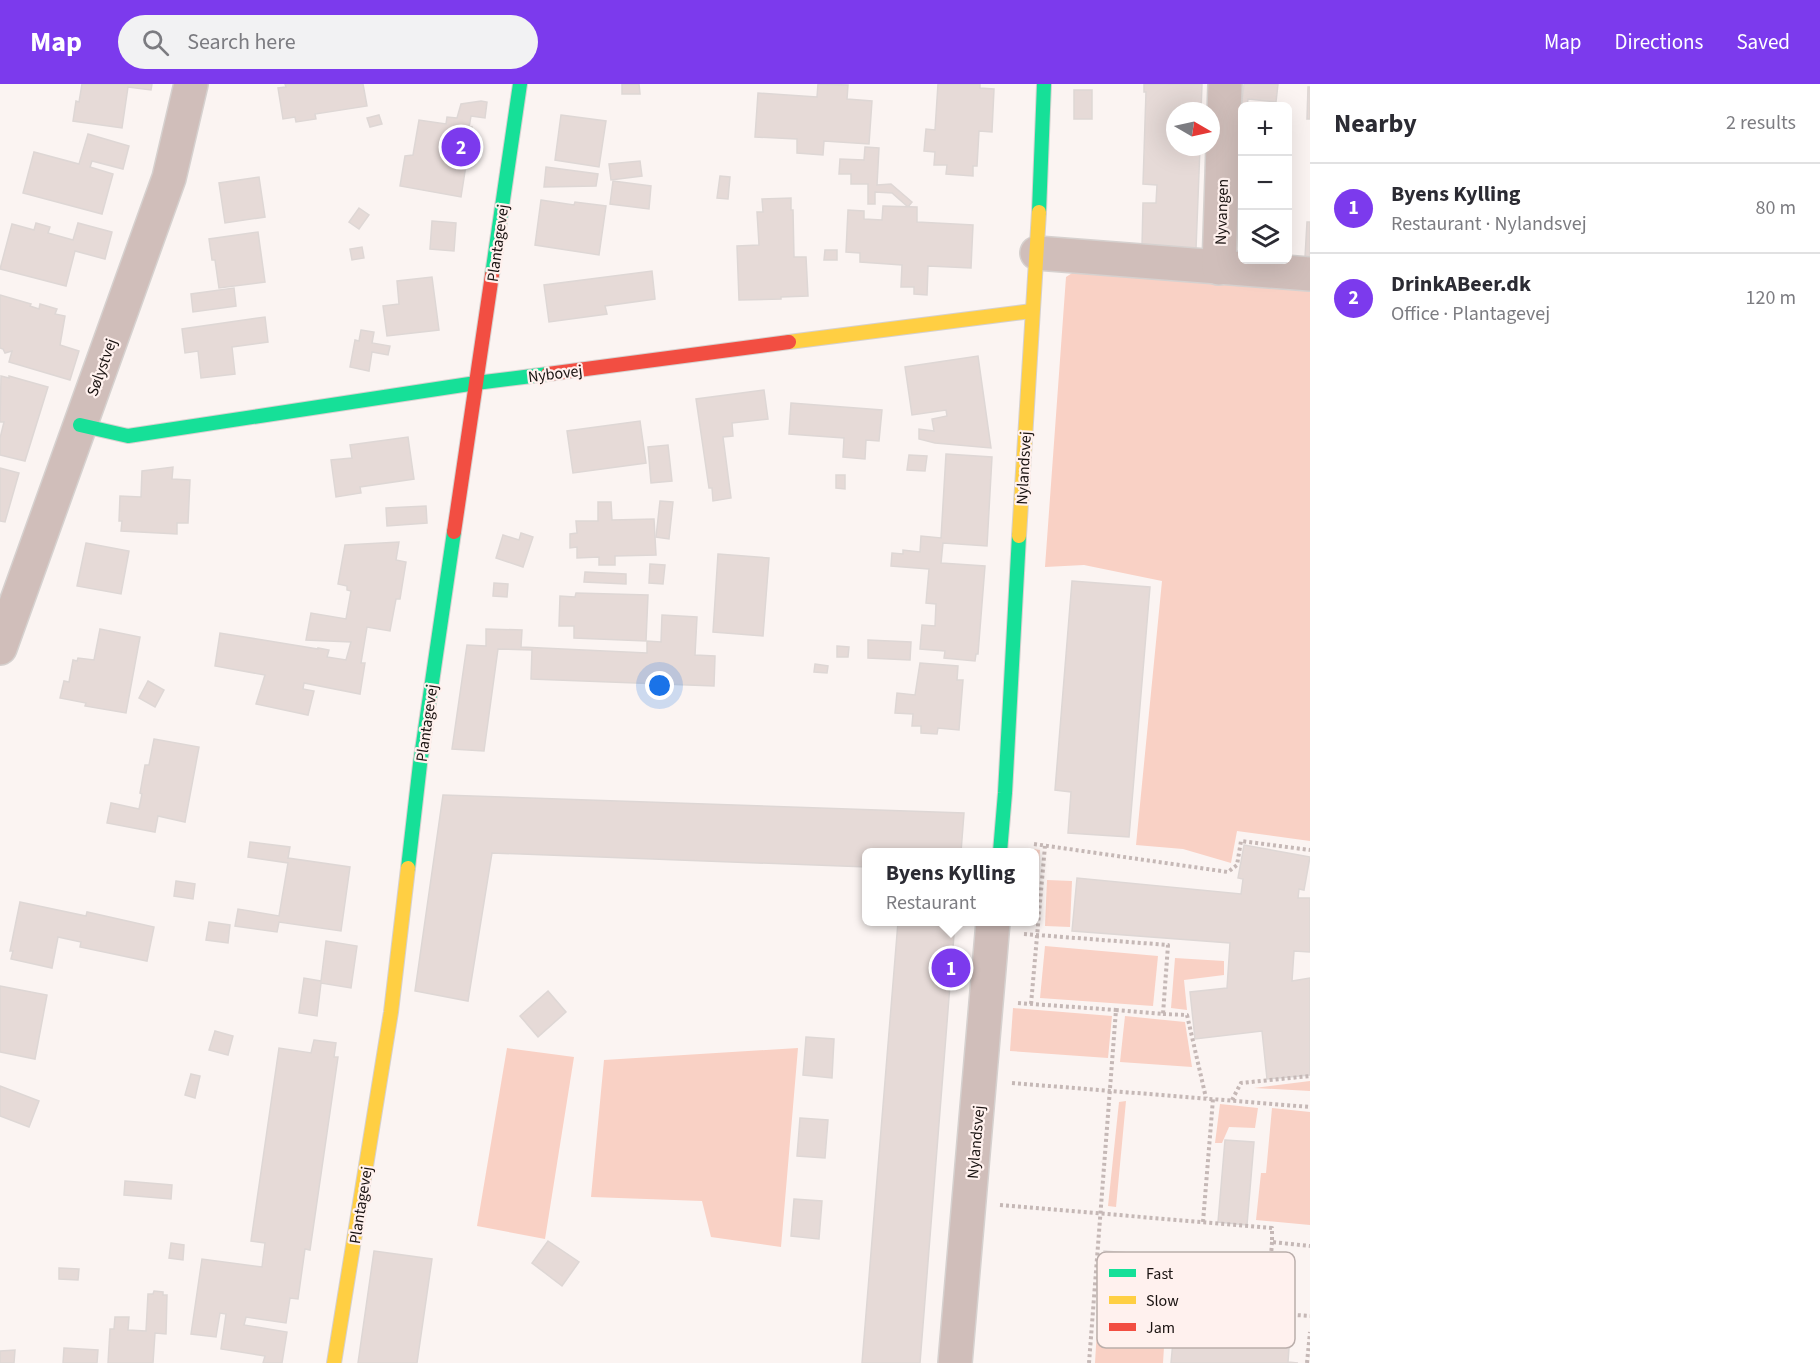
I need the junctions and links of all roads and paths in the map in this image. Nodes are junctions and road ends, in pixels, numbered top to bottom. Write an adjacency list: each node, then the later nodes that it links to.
1 (191, 84): 10 (street, Sølystvej)
2 (520, 84): 9 (street, Plantagevej)
3 (1044, 84): 5 (street, Nylandsvej)
4 (1226, 84): 6 (street, Nyvangen)
5 (1037, 252): 6 (street, Nyvangen); 8 (street, Nylandsvej)
6 (1219, 268): 7 (street, Nyvangen)
7 (1310, 274)
8 (1032, 311): 9 (street, Nybovej); 12 (street, Nylandsvej)
9 (476, 383): 10 (street, Nybovej); 41 (street, Plantagevej)
10 (80, 425): 11 (street, Sølystvej)
11 (0, 648)
12 (1000, 846): 13 (path)
13 (1045, 846): 14 (path); 15 (path)
14 (1310, 850)
15 (1039, 922)
16 (1039, 926): 18 (path)
17 (993, 927): 18 (path); 19 (street, Nylandsvej)
18 (1038, 935): 20 (path); 22 (path)
19 (987, 1000): 20 (path); 24 (street, Nylandsvej)
20 (1031, 1004): 21 (path)
21 (1116, 1010): 22 (path); 25 (path)
22 (1162, 1014): 26 (path)
23 (1310, 1076): 28 (path)
24 (980, 1080): 25 (path); 30 (street, Nylandsvej)
25 (1110, 1090): 26 (path); 31 (path)
26 (1206, 1098): 27 (path)
27 (1213, 1099): 28 (path); 32 (path)
28 (1232, 1100): 29 (path)
29 (1310, 1107)
30 (969, 1203): 31 (path); 42 (street, Nylandsvej)
31 (1100, 1214): 32 (path); 35 (path)
32 (1203, 1222): 33 (path)
33 (1272, 1242): 34 (path); 36 (path)
34 (1310, 1246)
35 (1097, 1252)
36 (1271, 1252)
37 (1097, 1255): 43 (path)
38 (1295, 1315): 39 (path)
39 (1310, 1316)
40 (1310, 1332): 44 (path)
41 (334, 1363)
42 (956, 1363)
43 (1089, 1363)
44 (1307, 1363)

